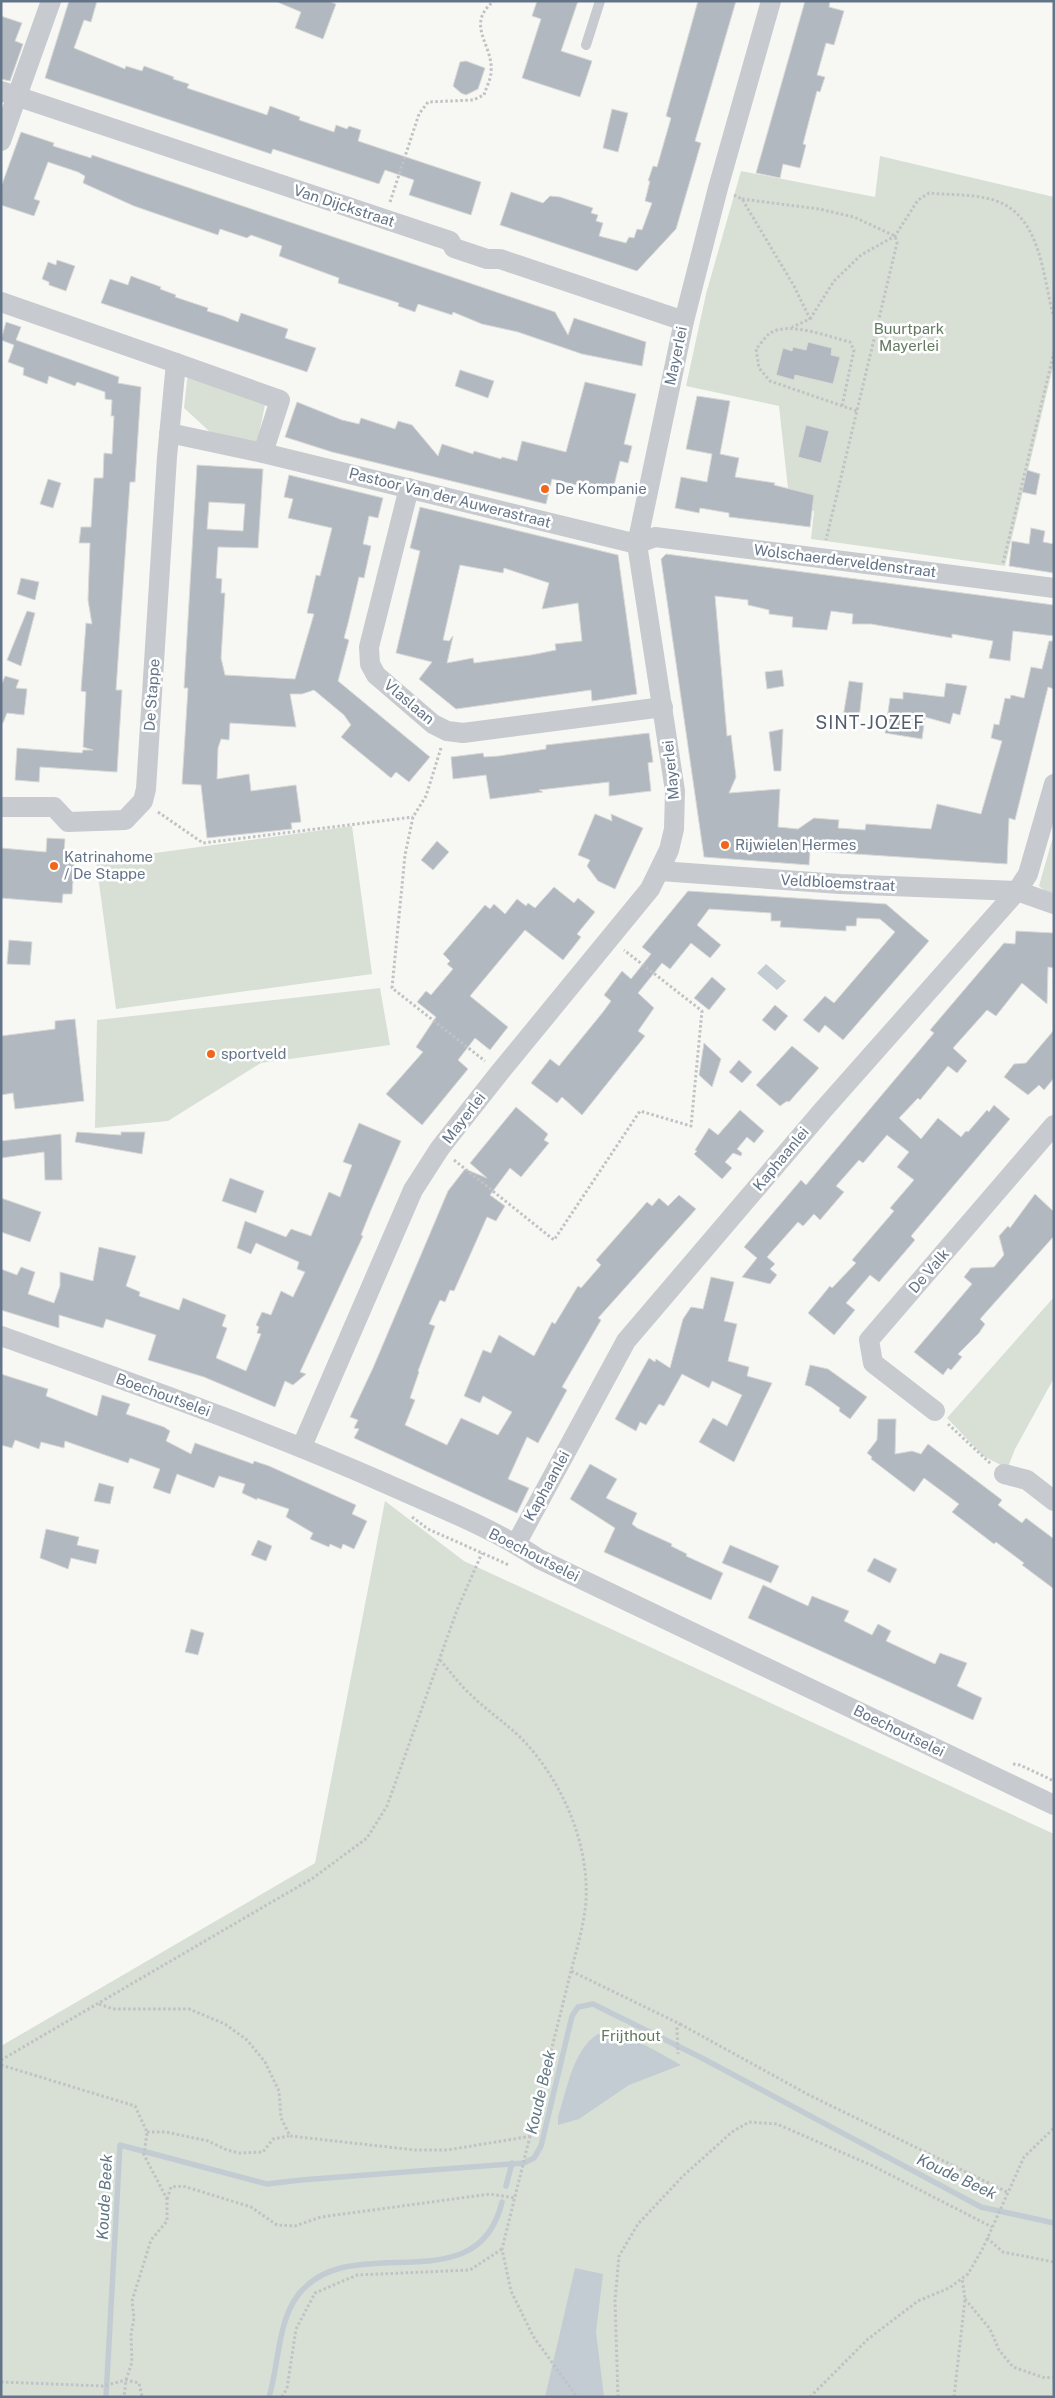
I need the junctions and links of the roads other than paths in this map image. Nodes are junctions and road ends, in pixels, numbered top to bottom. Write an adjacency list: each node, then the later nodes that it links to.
1 (51, 1): 5 (street)
2 (600, 1): 4 (lane)
3 (771, 1): 8 (street, Mayerlei)
4 (586, 45)
5 (9, 94): 6 (street); 8 (street, Van Dijckstraat)
6 (1, 141)
7 (1, 302): 9 (street)
8 (684, 321): 13 (street, Mayerlei)
9 (176, 363): 10 (street); 11 (street)
10 (169, 433): 11 (street, Pastoor Van der Auwerastraat); 17 (street, De Stappe)
11 (263, 453): 12 (street, Pastoor Van der Auwerastraat)
12 (409, 488): 13 (street, Pastoor Van der Auwerastraat); 15 (street, Vlaslaan)
13 (637, 544): 14 (street, Wolschaerderveldenstraat); 15 (street, Mayerlei)
14 (1054, 588)
15 (663, 707): 19 (street, Mayerlei)
16 (1054, 784): 18 (street, Kaphaanlei)
17 (1, 807)
18 (1049, 826): 20 (street, Kaphaanlei)
19 (660, 871): 20 (street, Veldbloemstraat); 25 (street, Mayerlei)
20 (1016, 891): 21 (street); 28 (street, Kaphaanlei)
21 (1054, 904)
22 (1054, 1125): 24 (street, De Valk)
23 (1, 1336): 25 (street, Boechoutselei)
24 (935, 1411)
25 (302, 1446): 28 (street, Boechoutselei)
26 (1004, 1474): 27 (street)
27 (1054, 1501)
28 (516, 1544): 29 (street, Boechoutselei)
29 (1054, 1805)

